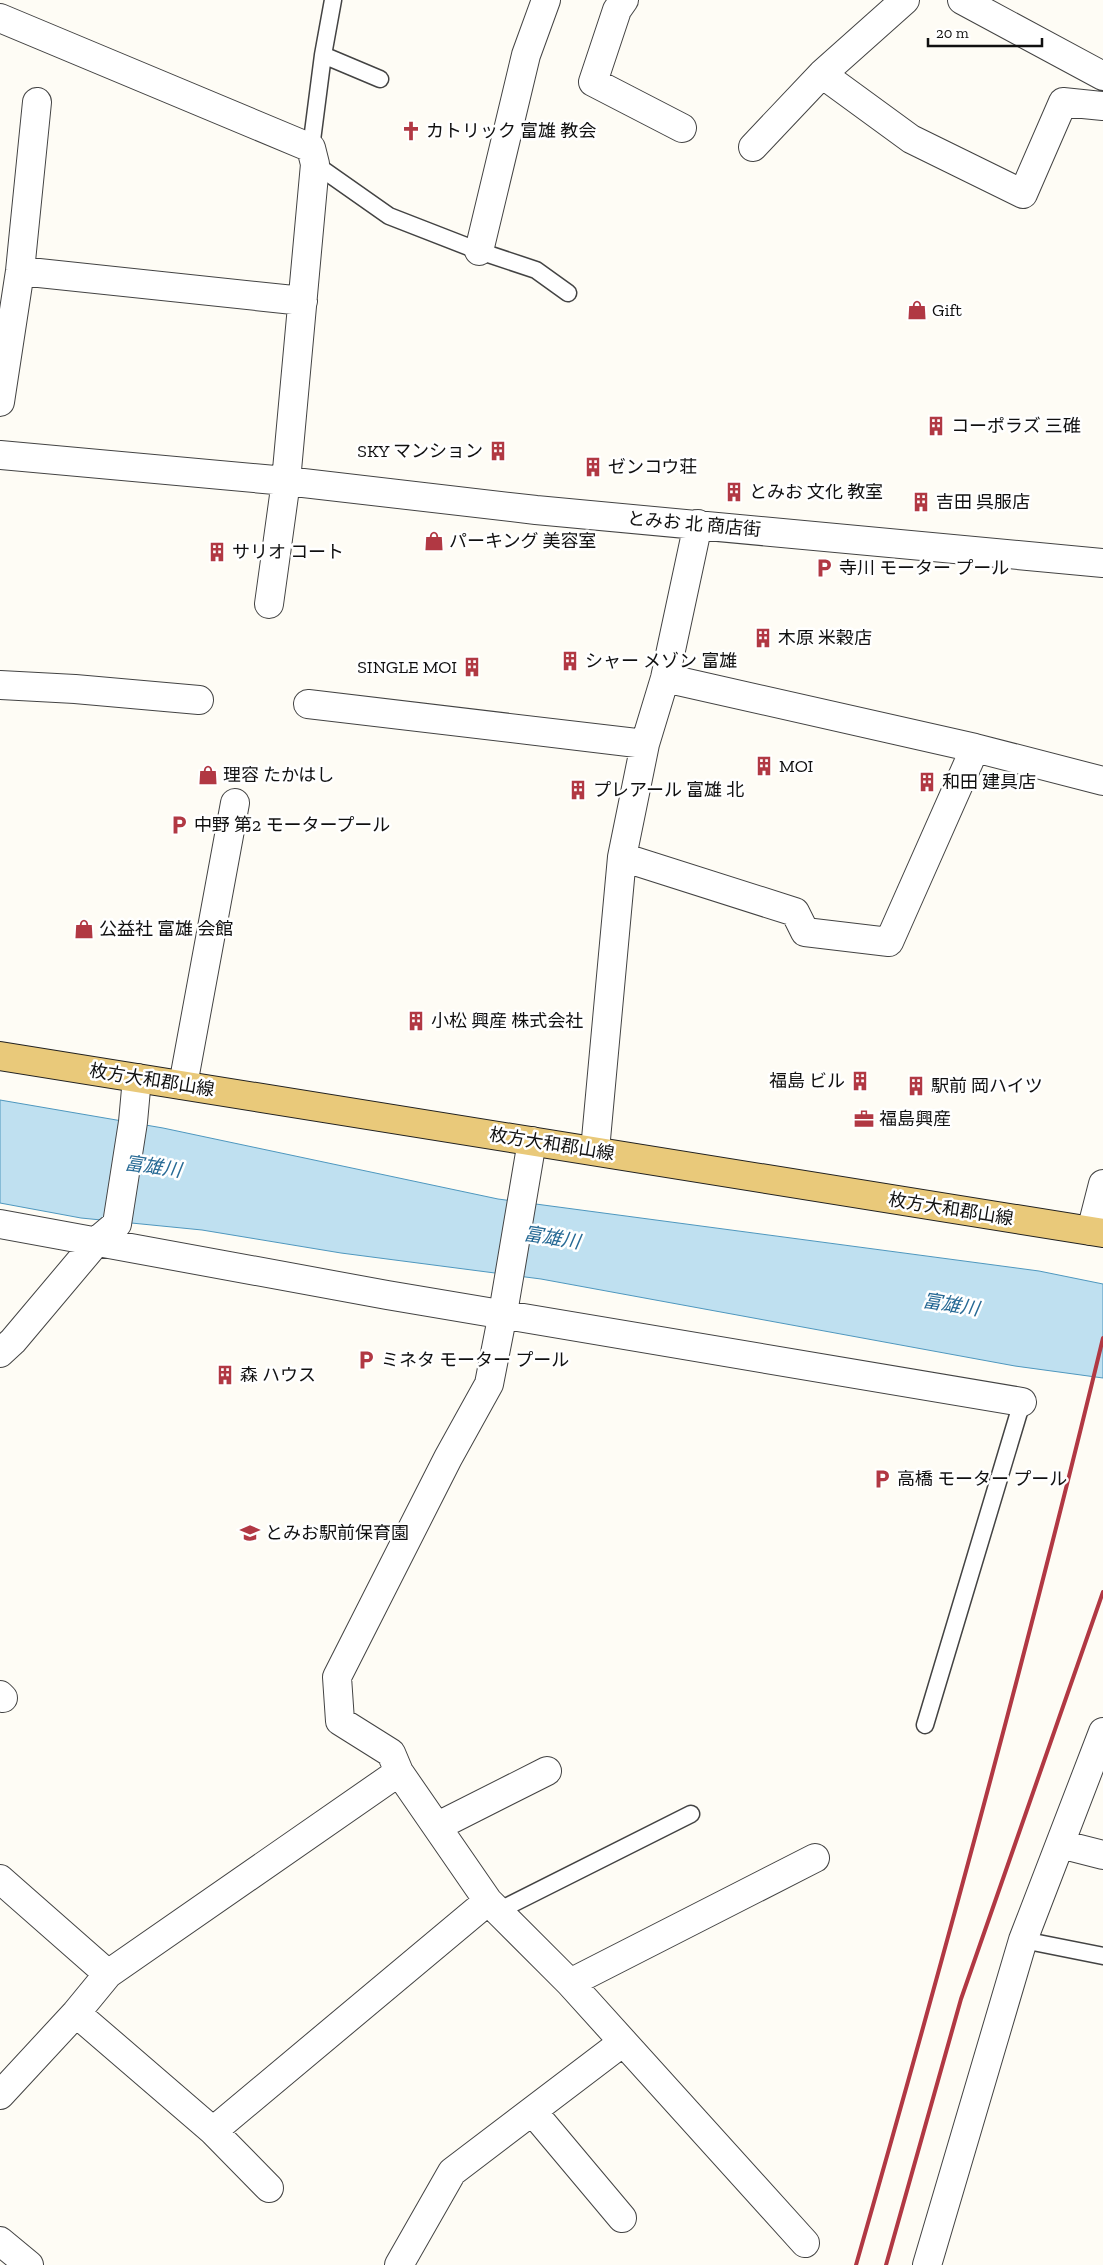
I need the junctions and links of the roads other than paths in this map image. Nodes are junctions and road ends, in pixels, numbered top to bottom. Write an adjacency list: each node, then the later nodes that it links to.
1 (333, 0): 7 (lane)
2 (546, 0): 16 (street)
3 (624, 0): 13 (street)
4 (905, 0): 8 (street)
5 (962, 0): 9 (street)
6 (0, 18): 15 (street)
7 (323, 55): 10 (lane); 15 (lane)
8 (822, 74): 12 (street); 14 (street)
9 (1103, 76)
10 (380, 78)
11 (36, 102): 17 (street)
12 (1103, 106)
13 (682, 128)
14 (753, 147)
15 (313, 156): 16 (lane); 19 (street)
16 (479, 251): 18 (lane)
17 (20, 271): 19 (street); 20 (street)
18 (568, 293)
19 (303, 301): 22 (street)
20 (0, 402)
21 (0, 454): 22 (street, とみお 北 商店街)
22 (286, 481): 23 (street, とみお 北 商店街); 25 (street)
23 (698, 524): 24 (street, とみお 北 商店街); 26 (street)
24 (1103, 563)
25 (269, 604)
26 (666, 678): 30 (street); 31 (street)
27 (0, 685): 28 (street)
28 (199, 700)
29 (308, 704): 30 (street)
30 (646, 744): 34 (street)
31 (975, 748): 32 (street); 34 (street)
32 (1103, 781)
33 (235, 803): 37 (street)
34 (622, 857): 39 (street)
35 (0, 1056): 36 (main road, 枚方大和郡山線)
36 (137, 1078): 37 (main road, 枚方大和郡山線); 42 (street)
37 (183, 1085): 38 (main road, 枚方大和郡山線)
38 (532, 1141): 39 (main road, 枚方大和郡山線); 44 (street)
39 (595, 1150): 43 (main road, 枚方大和郡山線)
40 (1103, 1184): 43 (street)
41 (0, 1224): 42 (street)
42 (107, 1232): 44 (street); 45 (street)
43 (1097, 1232)
44 (503, 1313): 46 (street); 50 (street)
45 (0, 1353)
46 (1022, 1402): 47 (lane)
47 (926, 1725)
48 (1103, 1732): 53 (street)
49 (547, 1771): 52 (street)
50 (399, 1772): 52 (street); 60 (street)
51 (691, 1814): 57 (lane)
52 (438, 1826): 57 (street)
53 (1060, 1844): 54 (street); 58 (street)
54 (1103, 1855)
55 (815, 1858): 61 (street)
56 (0, 1878): 60 (street)
57 (493, 1906): 61 (street); 66 (street)
58 (1023, 1940): 59 (lane); 73 (street)
59 (1103, 1956)
60 (108, 1974): 62 (street)
61 (570, 1983): 63 (street)
62 (76, 2012): 64 (street); 66 (street)
63 (623, 2042): 65 (street); 70 (street)
64 (0, 2095)
65 (533, 2112): 68 (street); 72 (street)
66 (213, 2131): 67 (street)
67 (269, 2188)
68 (622, 2218)
69 (0, 2241): 71 (street)
70 (805, 2243)
71 (29, 2265)
72 (399, 2265)
73 (927, 2265)

